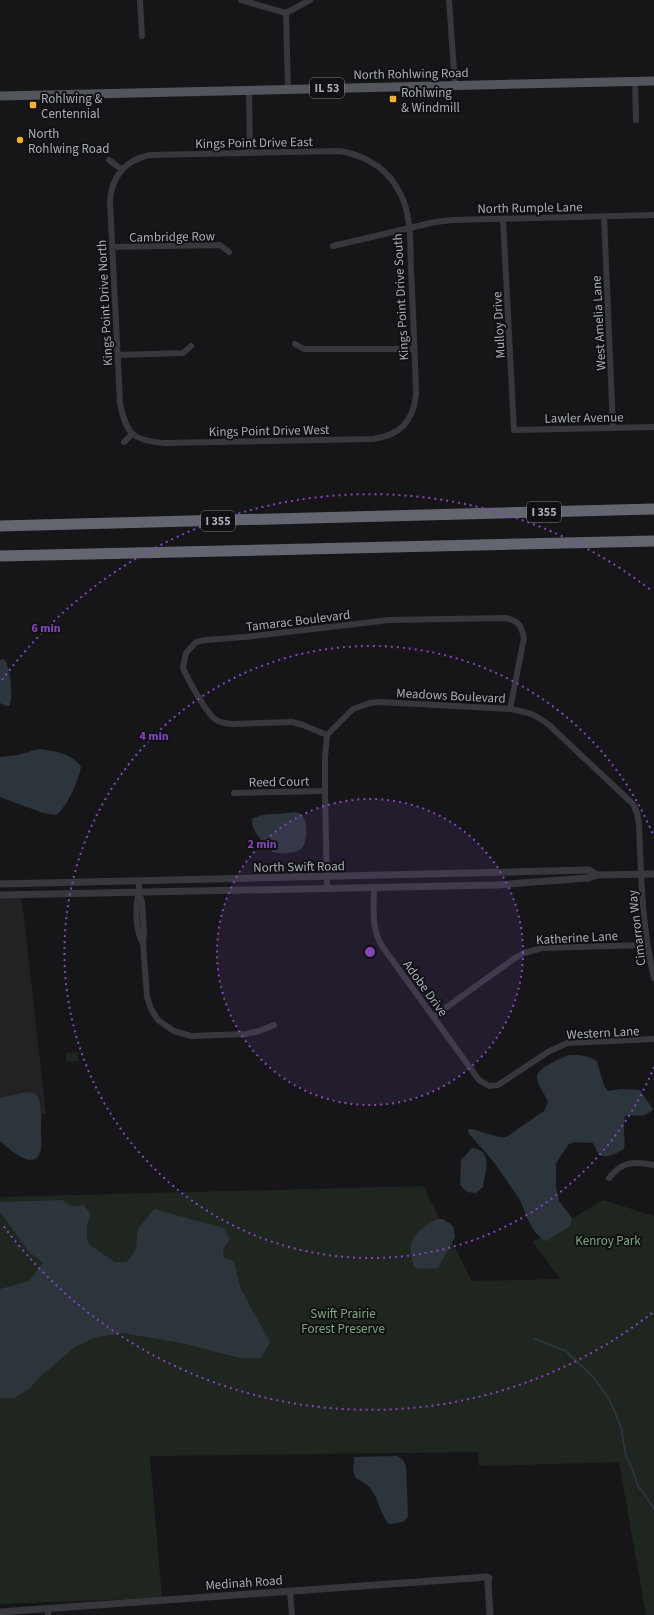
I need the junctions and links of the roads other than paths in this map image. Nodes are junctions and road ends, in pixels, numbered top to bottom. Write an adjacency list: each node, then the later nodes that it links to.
1 (140, 0): 6 (street)
2 (241, 0): 5 (street)
3 (310, 0): 5 (street)
4 (449, 0): 9 (street)
5 (286, 13): 10 (street)
6 (142, 36)
7 (635, 81): 8 (main road, North Rohlwing Road / IL 53); 9 (main road, North Rohlwing Road / IL 53); 13 (street)
8 (654, 81)
9 (455, 85): 10 (main road, North Rohlwing Road / IL 53)
10 (288, 89): 11 (main road, North Rohlwing Road / IL 53)
11 (249, 90): 12 (main road, North Rohlwing Road / IL 53); 14 (street)
12 (0, 96)
13 (636, 120)
14 (250, 153): 16 (street, Kings Point Drive East); 17 (street, Kings Point Drive East)
15 (109, 160): 18 (street)
16 (129, 164): 18 (street, Kings Point Drive North)
17 (378, 166): 22 (street, Kings Point Drive South)
18 (122, 169): 24 (street, Kings Point Drive North)
19 (654, 215): 20 (street, North Rumple Lane)
20 (604, 217): 21 (street, North Rumple Lane); 32 (street, West Amelia Lane)
21 (503, 219): 22 (street, North Rumple Lane); 33 (street, Mulloy Drive)
22 (408, 228): 23 (street, North Rumple Lane); 28 (street, Kings Point Drive South)
23 (333, 246)
24 (112, 247): 25 (street, Cambridge Row); 29 (street, Kings Point Drive North)
25 (229, 252)
26 (295, 344): 28 (street)
27 (191, 346): 29 (street)
28 (414, 349): 30 (street, Kings Point Drive South)
29 (118, 355): 36 (street, Kings Point Drive North)
30 (405, 425): 34 (street, Kings Point Drive South); 35 (street)
31 (654, 427): 32 (street, Lawler Avenue)
32 (613, 428): 33 (street, Lawler Avenue)
33 (514, 430)
34 (397, 431): 36 (street, Kings Point Drive West)
35 (410, 432)
36 (132, 434): 37 (street)
37 (124, 442)
38 (654, 505): 40 (highway)
39 (654, 509): 40 (highway, I 355)
40 (596, 511): 41 (highway, I 355)
41 (0, 526)
42 (654, 540): 43 (highway, I 355)
43 (0, 556)
44 (510, 709): 45 (street, Meadows Boulevard); 45 (street, Tamarac Boulevard); 48 (street, Meadows Boulevard)
45 (327, 735): 46 (street)
46 (325, 791): 47 (street, Reed Court); 51 (street)
47 (234, 793)
48 (641, 874): 49 (street, North Swift Road); 50 (street, North Swift Road); 58 (street, Cimarron Way)
49 (654, 874)
50 (597, 875): 51 (street, North Swift Road); 55 (street, North Swift Road)
51 (327, 877): 52 (street, North Swift Road); 54 (street)
52 (139, 882): 53 (street, North Swift Road); 56 (street)
53 (0, 884)
54 (327, 888): 55 (street, North Swift Road); 56 (street, North Swift Road)
55 (374, 888): 60 (street, Adobe Drive)
56 (139, 893): 57 (street, North Swift Road); 61 (street)
57 (0, 896)
58 (647, 945): 59 (street, Cimarron Way); 60 (street, Katherine Lane)
59 (654, 978)
60 (433, 1017): 63 (street, Adobe Drive)
61 (274, 1025)
62 (654, 1039): 63 (street, Western Lane)
63 (492, 1086)
64 (654, 1165): 65 (street)
65 (609, 1178)
66 (290, 1591): 68 (street, Medinah Road); 69 (street); 70 (street, Medinah Road)
67 (0, 1612): 68 (street, Medinah Road)
68 (48, 1612)
69 (292, 1615)
70 (490, 1615)

